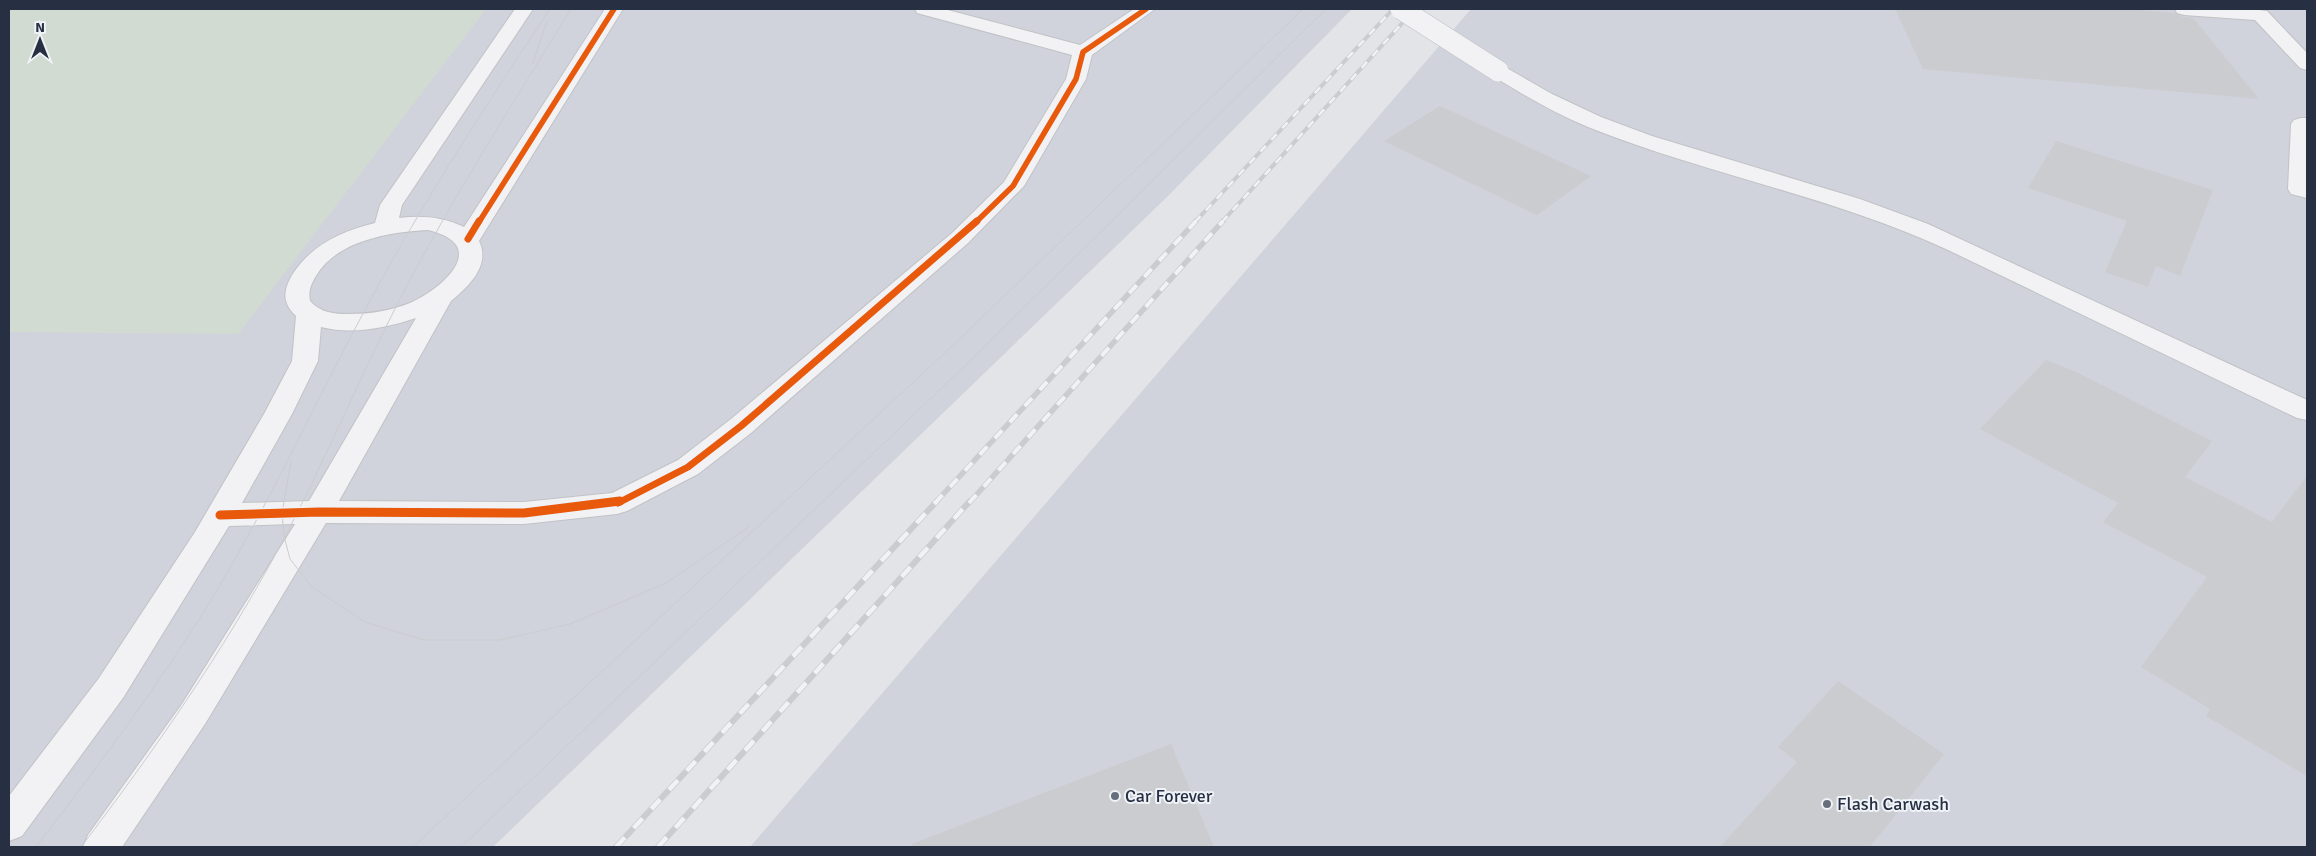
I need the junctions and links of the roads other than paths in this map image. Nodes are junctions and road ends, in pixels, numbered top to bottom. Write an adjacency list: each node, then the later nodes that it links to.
1 (524, 9): 11 (lane)
2 (614, 9): 12 (lane)
3 (924, 9): 7 (lane)
4 (1146, 9): 7 (lane)
5 (1401, 9): 15 (lane, bridge)
6 (2184, 9): 8 (lane)
7 (1083, 52): 16 (lane)
8 (2307, 64)
9 (2307, 124): 10 (lane)
10 (2307, 191)
11 (386, 227): 12 (lane); 14 (lane)
12 (468, 239): 13 (lane)
13 (441, 296): 14 (lane); 16 (lane)
14 (309, 314): 17 (lane)
15 (2307, 411)
16 (319, 512): 17 (lane); 19 (lane)
17 (220, 515): 18 (lane)
18 (9, 824)
19 (101, 847)

